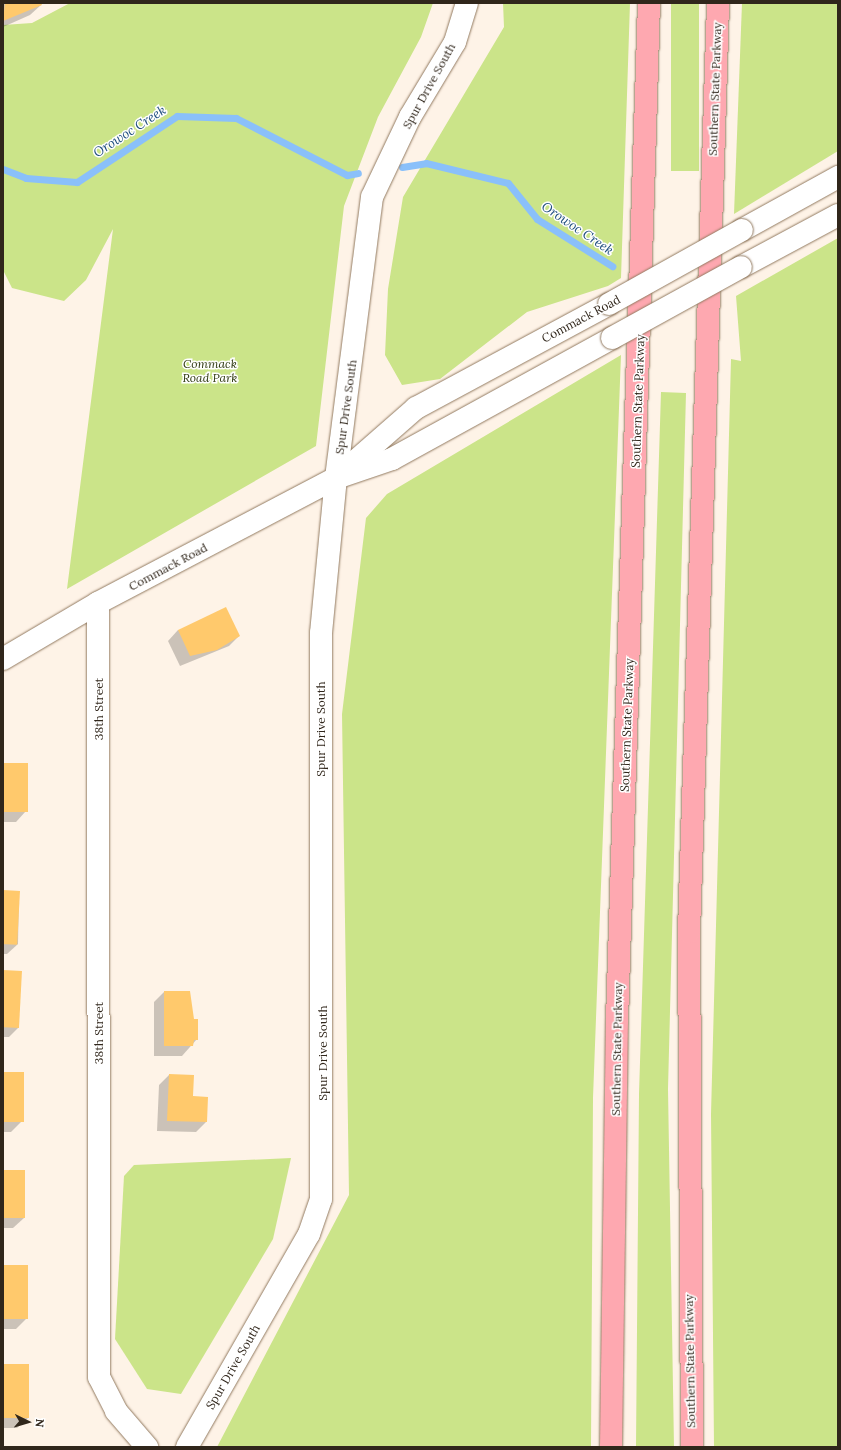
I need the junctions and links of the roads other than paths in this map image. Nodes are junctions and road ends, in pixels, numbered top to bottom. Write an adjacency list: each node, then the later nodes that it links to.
1 (468, 3): 6 (street, Spur Drive South)
2 (649, 3): 11 (highway, Southern State Parkway)
3 (718, 3): 12 (highway, Southern State Parkway)
4 (838, 177): 6 (street, Commack Road, bridge)
5 (838, 215): 6 (street, Commack Road, bridge)
6 (336, 478): 7 (street, Commack Road); 10 (street, Spur Drive South)
7 (98, 603): 8 (street, Commack Road); 9 (street, 38th Street)
8 (3, 659)
9 (147, 1447)
10 (188, 1447)
11 (611, 1447)
12 (692, 1447)

